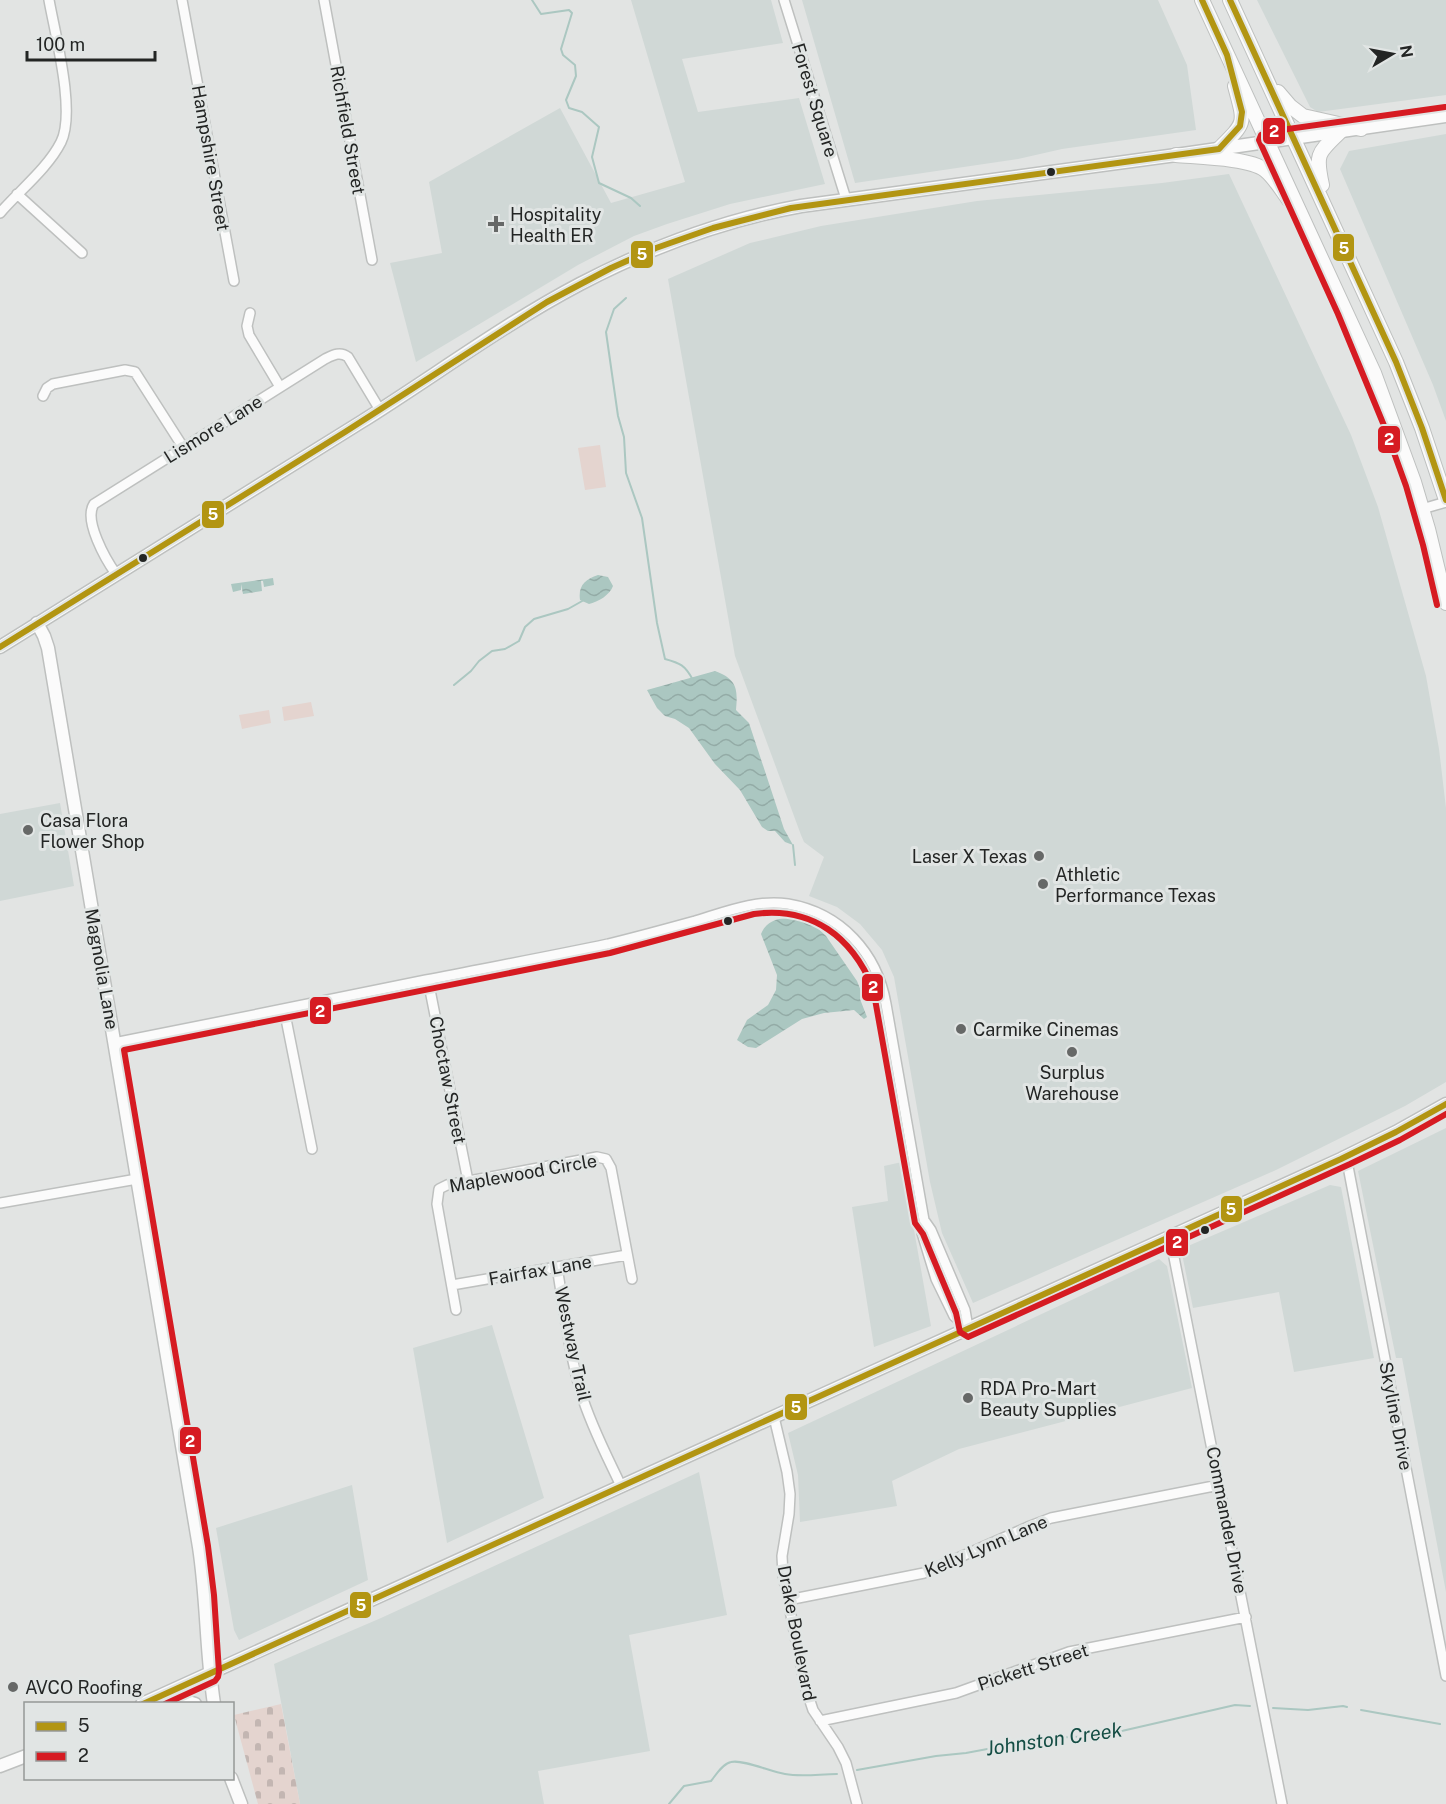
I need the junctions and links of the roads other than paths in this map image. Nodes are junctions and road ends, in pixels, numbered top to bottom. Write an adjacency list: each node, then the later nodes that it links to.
1 (49, 0): 16 (street)
2 (182, 0): 23 (street, Hampshire Street)
3 (324, 0): 22 (street, Richfield Street)
4 (784, 0): 17 (street, Forest Square)
5 (1202, 0): 7 (highway)
6 (1230, 0): 8 (highway)
7 (1227, 55): 13 (highway); 14 (highway)
8 (1262, 71): 10 (highway); 12 (highway)
9 (1446, 116): 10 (main road)
10 (1360, 129): 11 (main road)
11 (1341, 131): 12 (main road); 19 (highway)
12 (1293, 137): 13 (main road); 19 (highway)
13 (1268, 141): 14 (main road); 20 (highway)
14 (1219, 148): 15 (main road)
15 (1176, 155): 17 (main road); 20 (highway)
16 (17, 194): 18 (street); 21 (street)
17 (846, 199): 27 (main road)
18 (0, 213)
19 (1328, 214): 29 (highway)
20 (1305, 222): 30 (highway)
21 (82, 253)
22 (372, 260)
23 (234, 280)
24 (250, 313): 25 (street)
25 (280, 387): 27 (street, Lismore Lane); 28 (street, Lismore Lane)
26 (43, 396): 28 (street)
27 (380, 410): 31 (main road)
28 (183, 447): 31 (street, Lismore Lane)
29 (1446, 501): 30 (street)
30 (1422, 509): 32 (highway)
31 (116, 574): 33 (main road)
32 (1446, 603)
33 (37, 624): 34 (main road); 37 (main road, Magnolia Lane)
34 (0, 647)
35 (428, 980): 36 (street); 42 (street, Choctaw Street); 44 (street)
36 (284, 1009): 37 (street); 39 (street)
37 (114, 1043): 41 (main road, Magnolia Lane)
38 (1446, 1104): 40 (main road)
39 (312, 1149)
40 (1347, 1156): 45 (main road); 58 (street, Skyline Drive)
41 (137, 1179): 43 (street); 57 (main road, Magnolia Lane)
42 (468, 1181): 46 (street, Maplewood Circle); 49 (street, Maplewood Circle)
43 (0, 1203)
44 (924, 1220): 51 (street); 51 (street)
45 (1170, 1237): 51 (main road); 53 (street, Commander Drive)
46 (627, 1255): 47 (street, Fairfax Lane); 48 (street, Maplewood Circle)
47 (557, 1267): 49 (street, Fairfax Lane); 54 (street, Westway Trail)
48 (632, 1279)
49 (452, 1285): 50 (street, Maplewood Circle)
50 (456, 1310)
51 (968, 1328): 52 (main road)
52 (774, 1417): 54 (main road); 55 (street, Drake Boulevard)
53 (1219, 1485): 55 (street, Kelly Lynn Lane); 56 (street, Commander Drive)
54 (621, 1486): 57 (main road)
55 (788, 1600): 61 (street, Drake Boulevard)
56 (1246, 1617): 61 (street, Pickett Street); 67 (street, Commander Drive)
57 (210, 1673): 59 (main road); 60 (main road, Magnolia Lane)
58 (1446, 1676)
59 (146, 1702)
60 (214, 1702)
61 (820, 1721): 66 (street, Drake Boulevard)
62 (24, 1757): 63 (main road)
63 (0, 1766)
64 (231, 1780): 65 (main road)
65 (241, 1804)
66 (857, 1804)
67 (1282, 1804)

